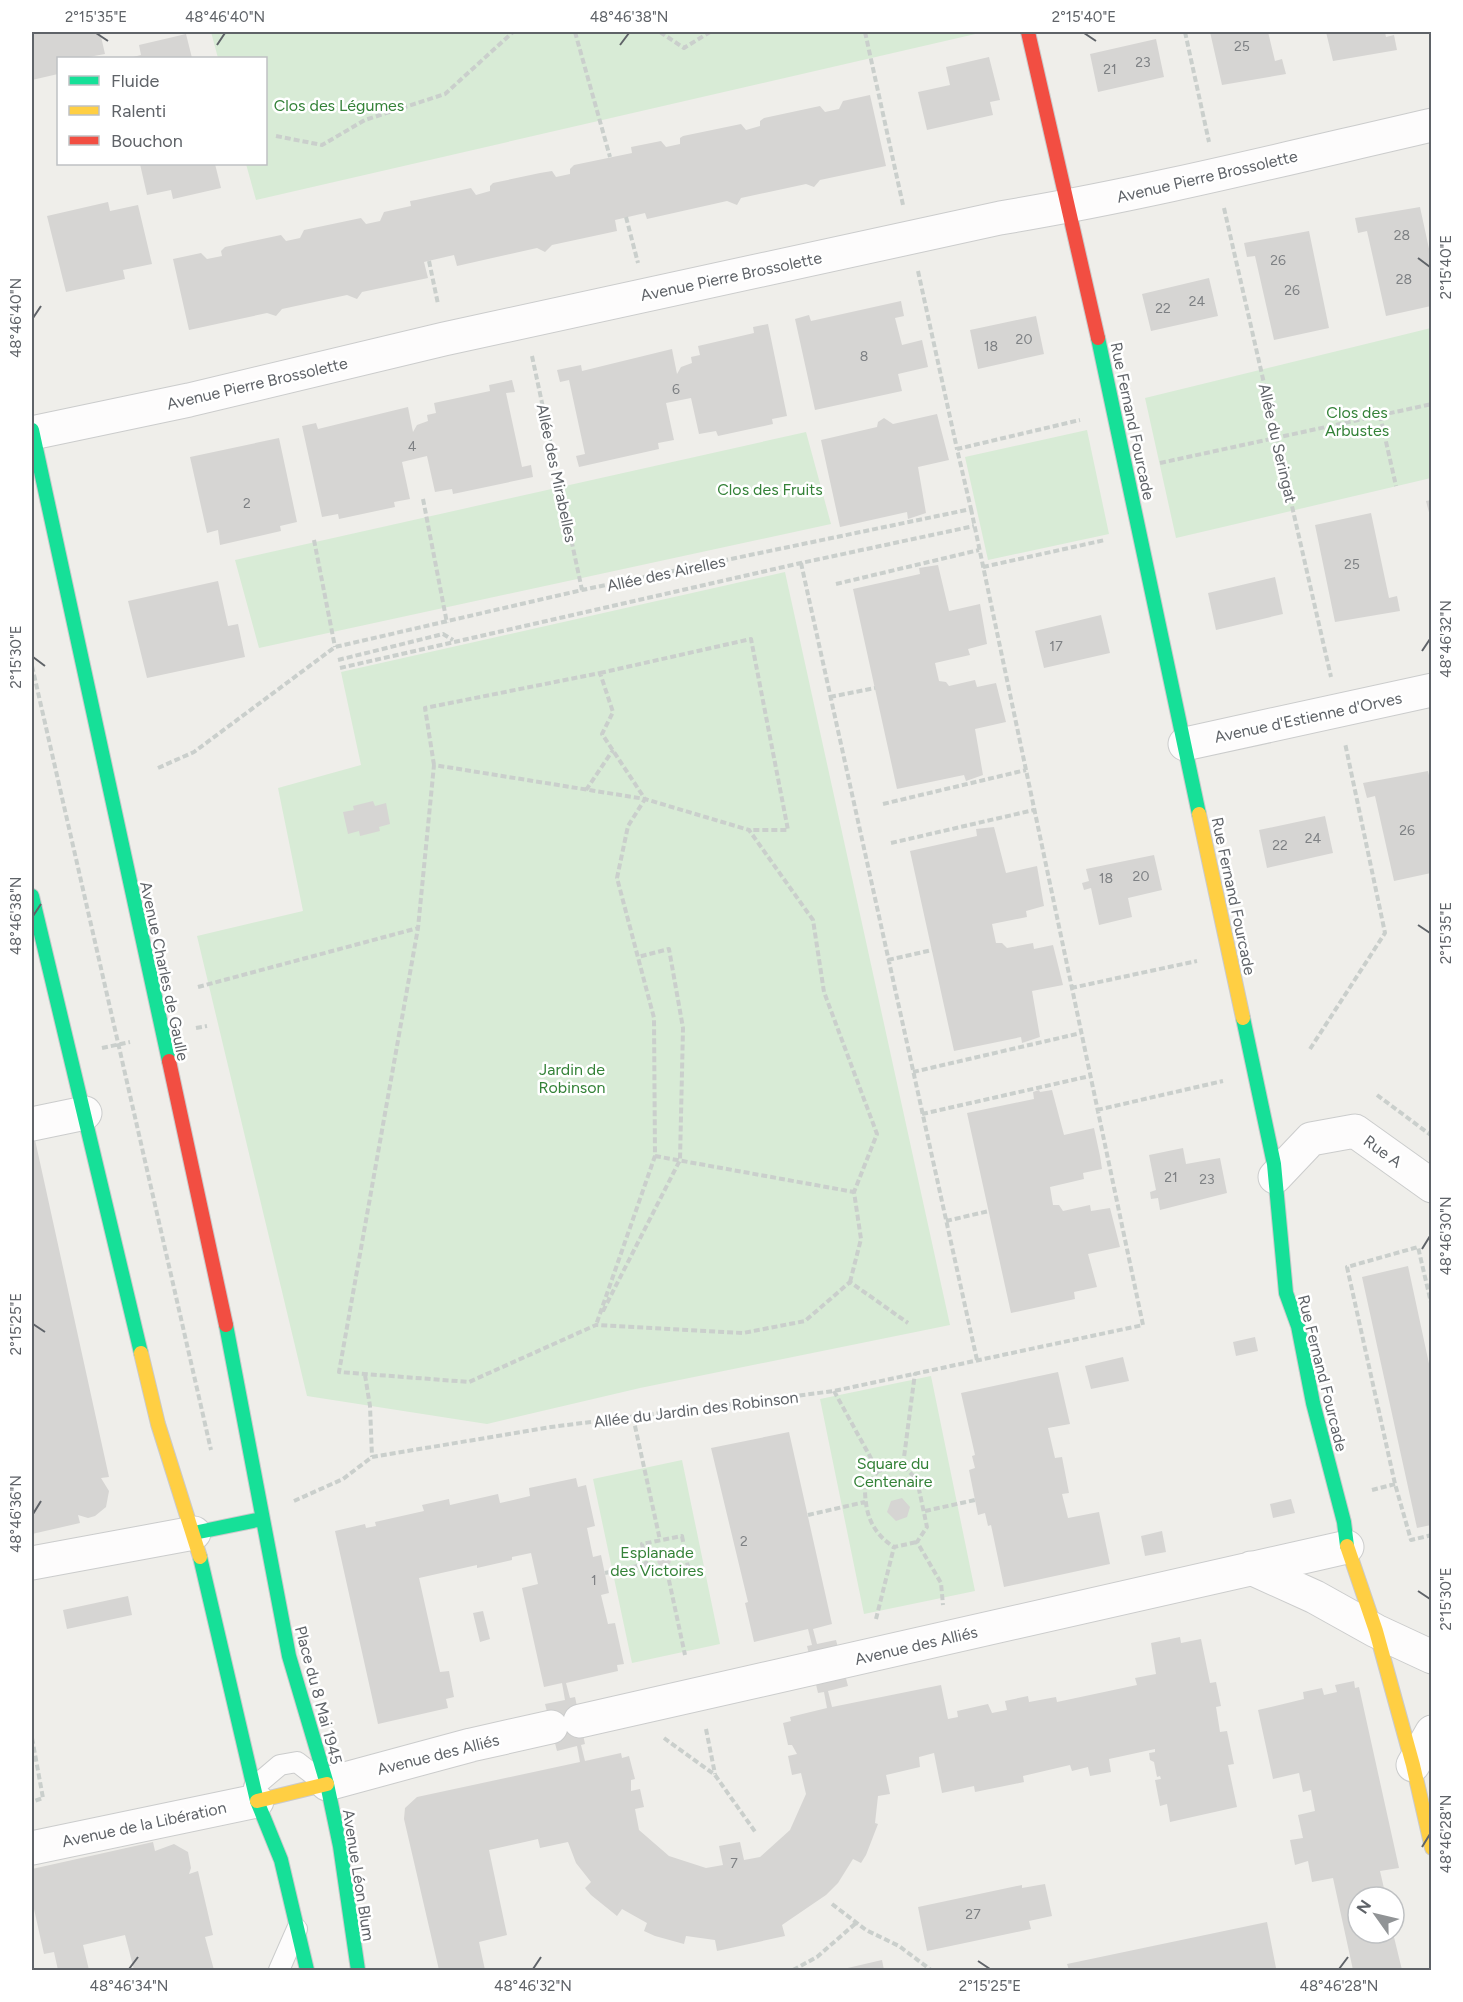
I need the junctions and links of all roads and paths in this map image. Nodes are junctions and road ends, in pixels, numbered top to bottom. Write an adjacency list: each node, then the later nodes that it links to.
1 (513, 32): 9 (path)
2 (575, 32): 10 (path)
3 (660, 32): 4 (path)
4 (710, 32)
5 (865, 32): 13 (path)
6 (1028, 32): 12 (main road, Rue Fernand Fourcade)
7 (1185, 32): 11 (path, Allée du Seringat)
8 (1431, 125): 11 (street, Avenue Pierre Brossolette)
9 (276, 136)
10 (610, 157)
11 (1217, 175): 12 (street, Avenue Pierre Brossolette); 22 (path, Allée du Seringat)
12 (1068, 207): 19 (main road, Rue Fernand Fourcade); 21 (street, Avenue Pierre Brossolette)
13 (904, 208)
14 (626, 217): 15 (path)
15 (638, 263)
16 (917, 267): 23 (path)
17 (532, 356): 35 (path, Allée des Mirabelles)
18 (1431, 404): 20 (path)
19 (1114, 413): 23 (path); 47 (main road, Rue Fernand Fourcade)
20 (1380, 415): 22 (path); 25 (path)
21 (32, 432): 68 (main road, Avenue Charles de Gaulle)
22 (1276, 437): 24 (path); 46 (path, Allée du Seringat)
23 (957, 450): 27 (path)
24 (1157, 464)
25 (1396, 486)
26 (423, 499): 36 (path)
27 (971, 509): 28 (path); 35 (path, Allée des Airelles)
28 (974, 526): 31 (path); 32 (path)
29 (1117, 538): 33 (path)
30 (314, 540): 38 (path)
31 (979, 550): 33 (path); 34 (path)
32 (801, 562): 37 (path); 45 (path)
33 (983, 567): 51 (path)
34 (836, 584)
35 (582, 590): 36 (path, Allée des Airelles)
36 (447, 622): 38 (path, Allée des Airelles)
37 (454, 640): 39 (path); 41 (path)
38 (335, 647): 50 (path, Allée des Airelles)
39 (338, 660)
40 (32, 666): 69 (path)
41 (340, 668)
42 (600, 674): 48 (path); 49 (path); 56 (path)
43 (875, 688): 45 (path)
44 (1431, 690): 46 (street, Avenue d'Estienne d'Orves)
45 (830, 697): 63 (path)
46 (1339, 710): 47 (street, Avenue d'Estienne d'Orves); 70 (path, Allée du Seringat)
47 (1185, 744): 83 (main road, Rue Fernand Fourcade)
48 (613, 750): 52 (path); 53 (path)
49 (434, 765): 52 (path); 59 (path)
50 (158, 768)
51 (1026, 770): 54 (path); 55 (path)
52 (586, 790): 53 (path)
53 (645, 799): 56 (path); 61 (path)
54 (883, 804)
55 (1034, 810): 57 (path); 65 (path)
56 (748, 831): 85 (path)
57 (891, 843)
58 (32, 896): 71 (main road)
59 (418, 928): 64 (path); 94 (path)
60 (932, 950): 63 (path)
61 (638, 957): 81 (path); 82 (path)
62 (1206, 959): 65 (path)
63 (888, 960): 72 (path)
64 (198, 987)
65 (1071, 988): 67 (path)
66 (207, 1026): 68 (path)
67 (1081, 1033): 72 (path); 73 (path)
68 (162, 1035): 69 (path); 97 (main road, Avenue Charles de Gaulle)
69 (117, 1045): 71 (path); 98 (path)
70 (1310, 1049)
71 (70, 1055): 77 (main road)
72 (913, 1072): 78 (path)
73 (1090, 1076): 76 (path); 78 (path)
74 (1226, 1081): 76 (path)
75 (1377, 1095): 80 (path)
76 (1098, 1110): 92 (path, Allée du Jardin des Robinson)
77 (85, 1113): 79 (street); 100 (main road)
78 (922, 1113): 87 (path)
79 (32, 1124)
80 (1431, 1136)
81 (655, 1156): 82 (path); 91 (path)
82 (680, 1160): 85 (path); 91 (path)
83 (1275, 1177): 84 (street, Rue A); 115 (main road, Rue Fernand Fourcade)
84 (1431, 1186)
85 (854, 1192): 88 (path)
86 (989, 1211): 87 (path)
87 (946, 1221): 92 (path)
88 (850, 1282): 90 (path); 91 (path)
89 (1431, 1306): 103 (path)
90 (908, 1323)
91 (596, 1325): 94 (path)
92 (976, 1360): 93 (path, Allée du Jardin des Robinson)
93 (915, 1373): 95 (path, Allée du Jardin des Robinson); 101 (path)
94 (365, 1375): 99 (path)
95 (834, 1391): 96 (path, Allée du Jardin des Robinson); 102 (path)
96 (633, 1417): 99 (path, Allée du Jardin des Robinson); 112 (path)
97 (249, 1438): 98 (path); 109 (main road, Avenue Charles de Gaulle)
98 (211, 1450): 100 (path)
99 (372, 1457): 109 (path, Allée du Jardin des Robinson)
100 (170, 1463): 110 (main road)
101 (903, 1465): 102 (path); 107 (path)
102 (878, 1470): 106 (path)
103 (1395, 1484): 104 (path); 111 (path)
104 (1372, 1490)
105 (975, 1500): 107 (path)
106 (865, 1502): 108 (path); 114 (path)
107 (925, 1511): 113 (path)
108 (808, 1515)
109 (262, 1519): 110 (main road); 132 (main road, Place du 8 Mai 1945)
110 (194, 1533): 116 (street); 133 (main road)
111 (1431, 1535)
112 (660, 1540): 117 (path); 119 (path)
113 (917, 1542): 114 (path); 123 (path)
114 (894, 1547): 121 (path)
115 (1347, 1547): 118 (street, Avenue des Alliés); 122 (main road, Rue Fernand Fourcade)
116 (32, 1563)
117 (646, 1564): 119 (path); 120 (path)
118 (1251, 1568): 122 (street); 123 (street, Avenue des Alliés)
119 (667, 1571): 124 (path)
120 (605, 1573)
121 (874, 1625)
122 (1376, 1632): 125 (street); 130 (main road, Rue Fernand Fourcade)
123 (946, 1638): 132 (street, Avenue des Alliés)
124 (685, 1654)
125 (1431, 1657)
126 (704, 1719): 131 (path)
127 (656, 1732): 131 (path)
128 (1431, 1732): 130 (street)
129 (32, 1738): 134 (path)
130 (1413, 1765): 137 (main road, Rue Fernand Fourcade)
131 (716, 1775): 135 (path)
132 (327, 1784): 133 (main road, Place du 8 Mai 1945); 133 (lane); 143 (main road, Avenue Léon Blum)
133 (255, 1794): 136 (street, Avenue de la Libération); 140 (main road)
134 (32, 1802)
135 (756, 1833)
136 (32, 1848)
137 (1431, 1848)
138 (832, 1904): 139 (path)
139 (856, 1923): 144 (path); 145 (path)
140 (297, 1929): 141 (lane); 142 (main road)
141 (279, 1971)
142 (307, 1971)
143 (358, 1971)
144 (793, 1971)
145 (931, 1971)

